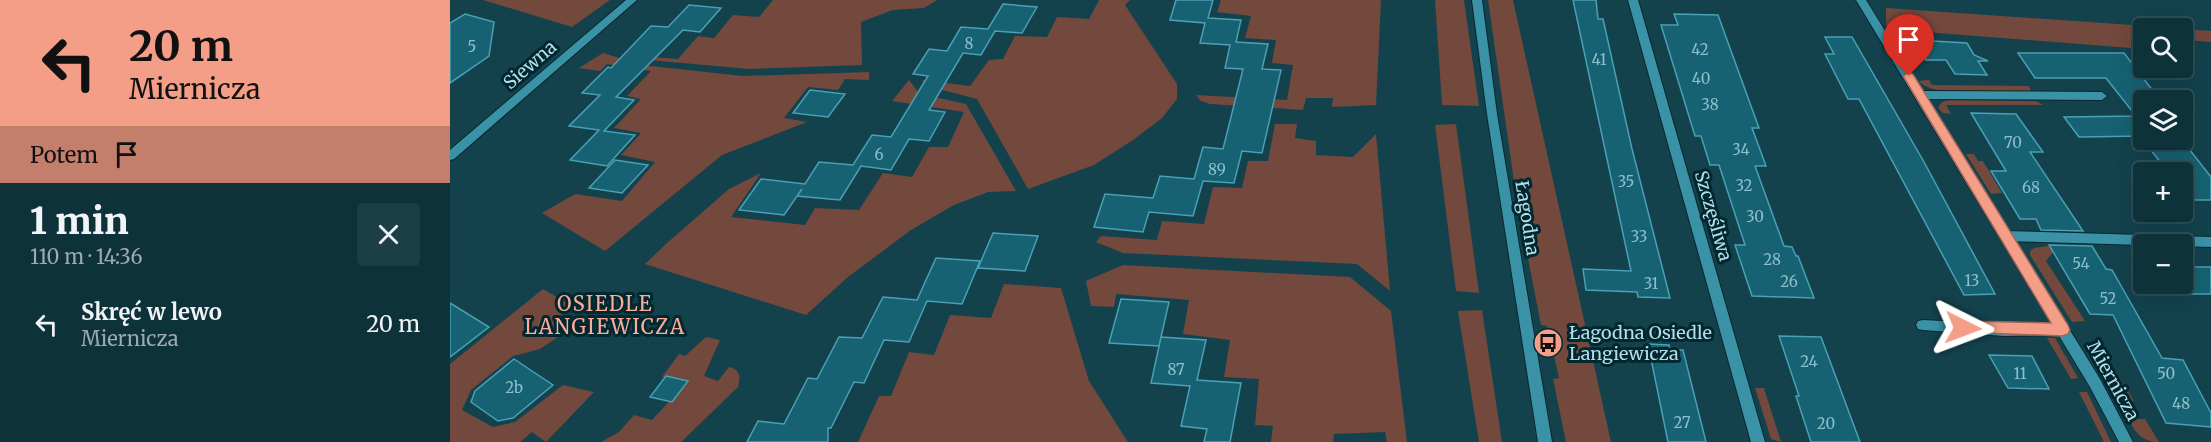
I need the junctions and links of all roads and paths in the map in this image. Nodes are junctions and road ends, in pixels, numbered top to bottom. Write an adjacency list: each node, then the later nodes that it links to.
1 (632, 0): 7 (street, Siewna)
2 (1477, 0): 12 (street, Łagodna)
3 (1633, 0): 13 (street, Szczęśliwa)
4 (1862, 0): 5 (street, Miernicza)
5 (1921, 95): 6 (street); 8 (street, Miernicza)
6 (2102, 96)
7 (450, 156)
8 (2006, 236): 9 (street); 11 (street, Miernicza)
9 (2211, 242)
10 (1923, 325): 11 (street)
11 (2062, 330): 14 (street, Miernicza)
12 (1545, 442)
13 (1758, 442)
14 (2126, 442)

